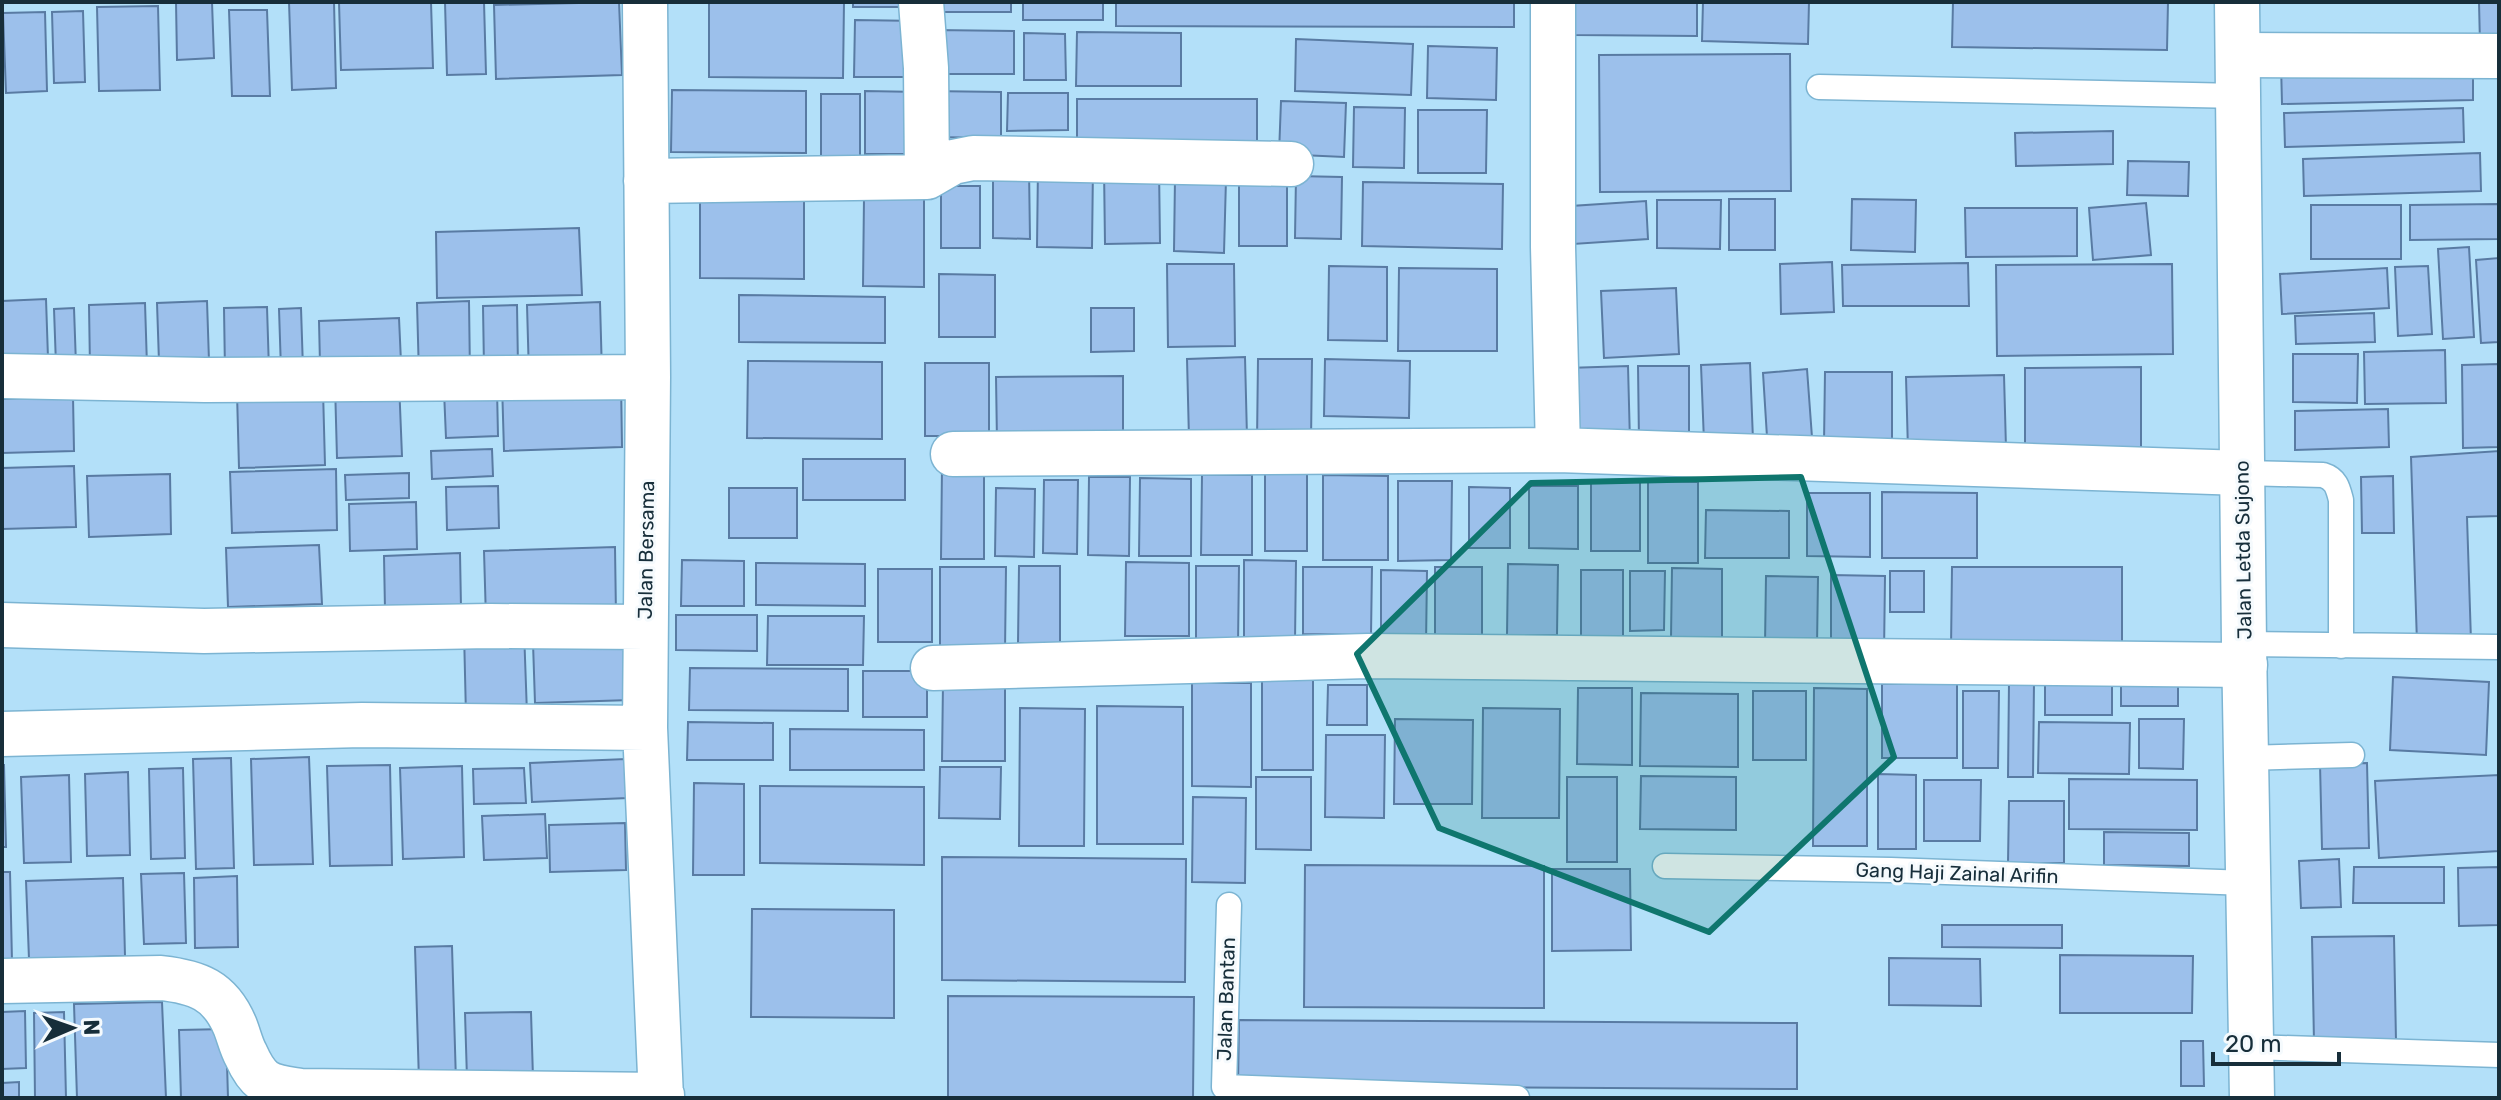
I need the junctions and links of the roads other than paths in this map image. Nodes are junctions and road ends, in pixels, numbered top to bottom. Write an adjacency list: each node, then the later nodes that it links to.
1 (645, 2): 10 (main road, Jalan Bersama)
2 (921, 2): 9 (main road)
3 (1553, 2): 13 (main road)
4 (2237, 2): 6 (main road, Jalan Letda Sujono)
5 (2499, 56): 6 (main road)
6 (2239, 75): 7 (lane); 15 (main road, Jalan Letda Sujono)
7 (1819, 87)
8 (1291, 164): 9 (main road)
9 (927, 177): 10 (main road)
10 (646, 181): 12 (main road, Jalan Bersama)
11 (2, 376): 12 (main road)
12 (648, 377): 17 (main road, Jalan Bersama)
13 (1558, 450): 14 (main road); 15 (main road)
14 (953, 454)
15 (2243, 473): 18 (lane); 20 (main road, Jalan Letda Sujono)
16 (2, 625): 17 (main road)
17 (645, 627): 22 (main road, Jalan Bersama)
18 (2341, 646): 19 (lane); 20 (lane)
19 (2499, 647)
20 (2245, 654): 21 (main road); 25 (main road, Jalan Letda Sujono)
21 (933, 668)
22 (645, 728): 23 (main road); 33 (main road, Jalan Bersama)
23 (2, 734)
24 (2352, 755): 25 (lane)
25 (2246, 758): 27 (main road, Jalan Letda Sujono)
26 (1665, 866): 27 (lane, Gang Haji Zainal Arifin)
27 (2248, 883): 30 (main road, Jalan Letda Sujono)
28 (1229, 905): 34 (lane, Jalan Bantan)
29 (2, 981): 32 (main road)
30 (2251, 1047): 31 (lane); 35 (main road, Jalan Letda Sujono)
31 (2499, 1055)
32 (263, 1090): 33 (main road)
33 (662, 1096)
34 (1517, 1098)
35 (2252, 1098)

